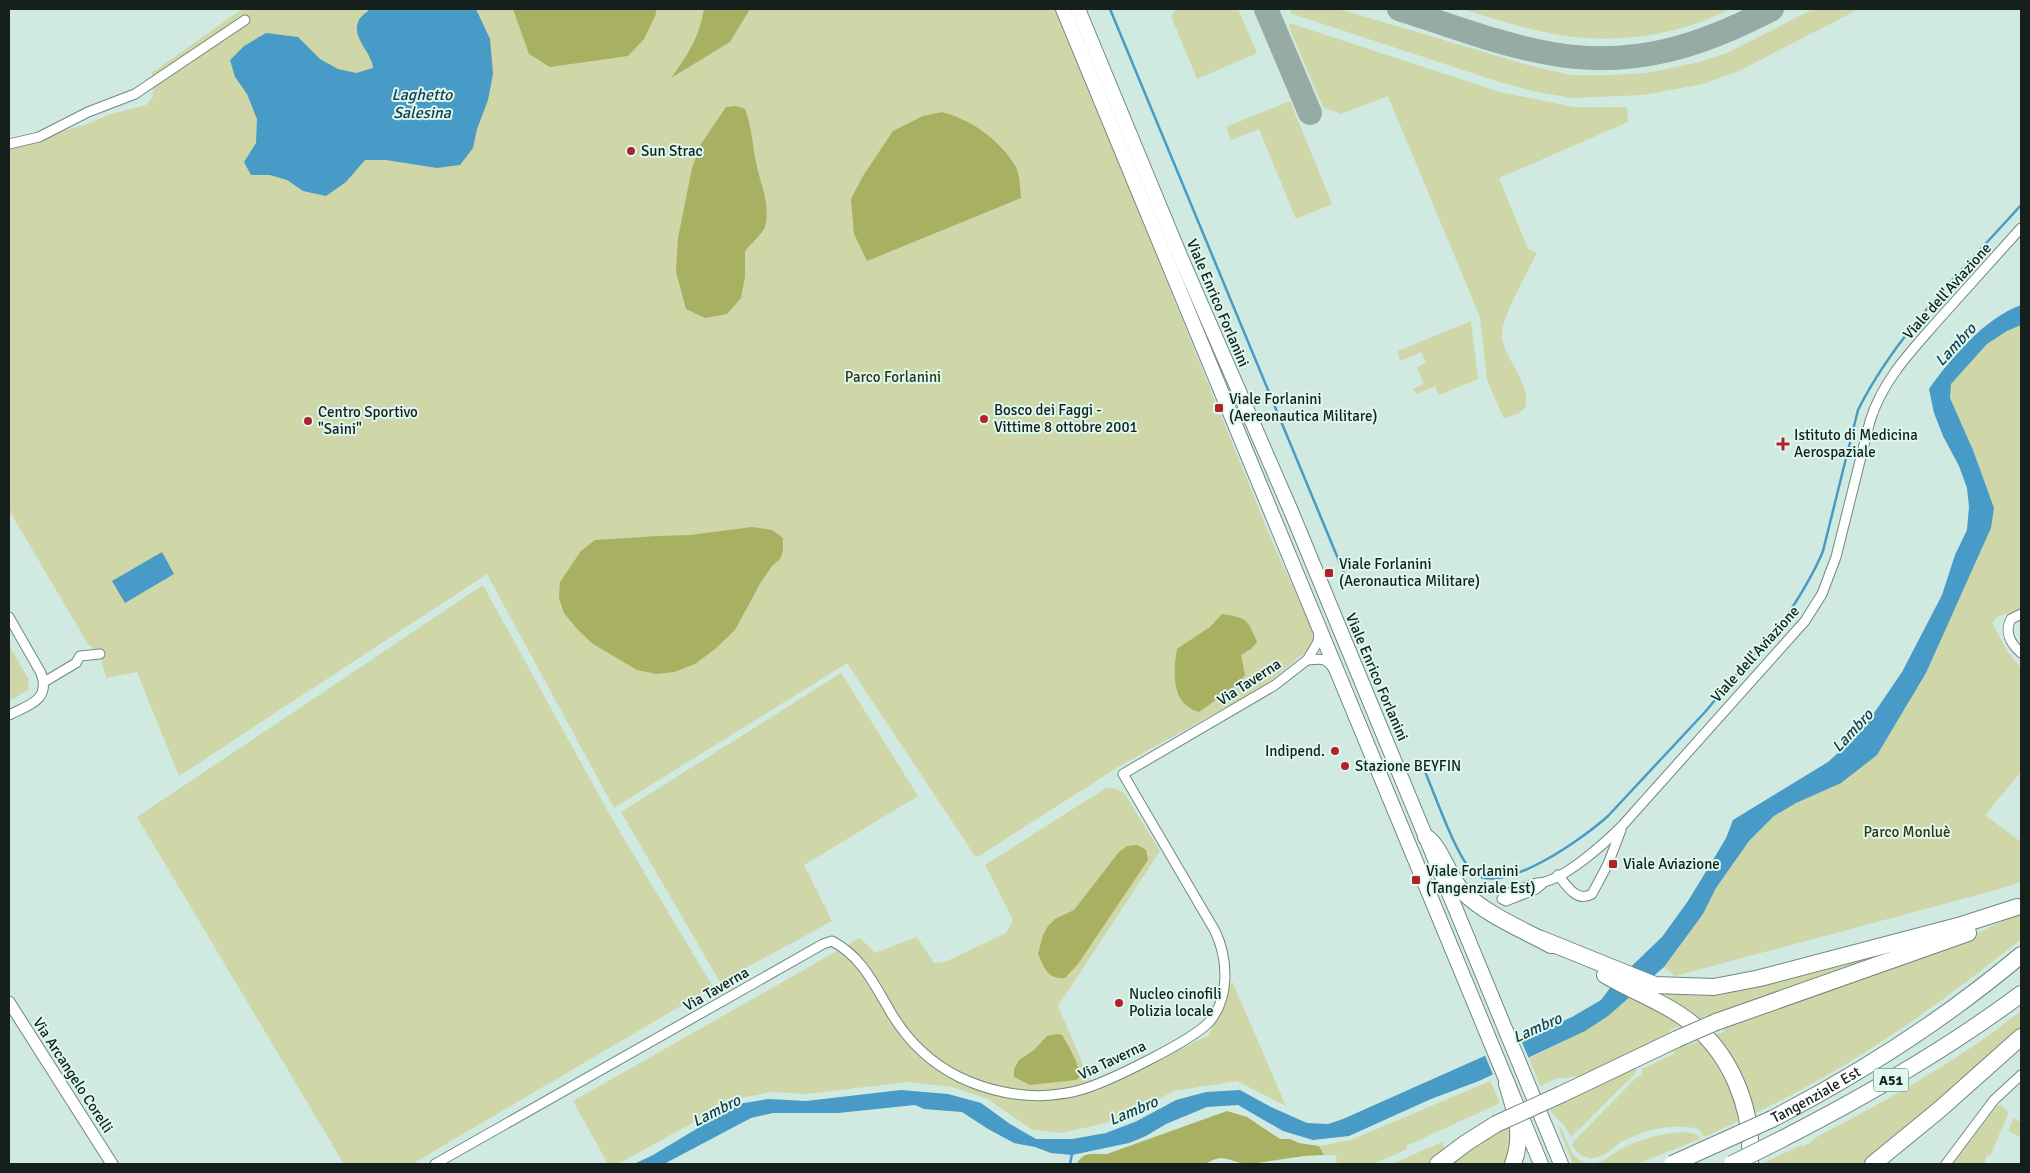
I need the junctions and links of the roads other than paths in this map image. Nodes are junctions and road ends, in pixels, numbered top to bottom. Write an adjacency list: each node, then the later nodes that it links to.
1 (1063, 9): 8 (main road, Viale Enrico Forlanini)
2 (1078, 9): 16 (main road, Viale Enrico Forlanini)
3 (245, 20): 4 (street)
4 (9, 144)
5 (2021, 228): 15 (street, Viale dell'Aviazione)
6 (2021, 614): 9 (street)
7 (9, 617): 12 (street)
8 (1319, 628): 11 (street, Via Taverna); 13 (main road, Viale Enrico Forlanini)
9 (2021, 653)
10 (100, 654): 12 (street)
11 (1306, 660): 13 (street); 29 (street, Via Taverna)
12 (44, 682): 14 (street)
13 (1342, 685): 26 (main road, Viale Enrico Forlanini)
14 (9, 715)
15 (1622, 826): 17 (street, Viale dell'Aviazione); 17 (street, Viale dell'Aviazione)
16 (1426, 837): 21 (highway); 33 (main road, Viale Enrico Forlanini)
17 (1558, 875): 18 (street, Viale dell'Aviazione)
18 (1542, 883)
19 (2019, 906): 21 (highway); 30 (highway, bridge)
20 (2021, 955): 34 (highway, Tangenziale Est / A51, bridge)
21 (1646, 989): 36 (highway)
22 (2021, 994): 35 (highway, Tangenziale Est / A51, bridge)
23 (9, 1002): 28 (street, Via Arcangelo Corelli)
24 (2021, 1037): 27 (highway)
25 (2021, 1076): 39 (street)
26 (1505, 1079): 31 (highway); 32 (main road, Viale Enrico Forlanini)
27 (1896, 1146): 37 (highway); 38 (highway)
28 (112, 1164)
29 (436, 1164)
30 (1438, 1164)
31 (1513, 1164)
32 (1541, 1164)
33 (1561, 1164)
34 (1672, 1164)
35 (1732, 1164)
36 (1750, 1164)
37 (1872, 1164)
38 (1878, 1164)
39 (1946, 1164)

